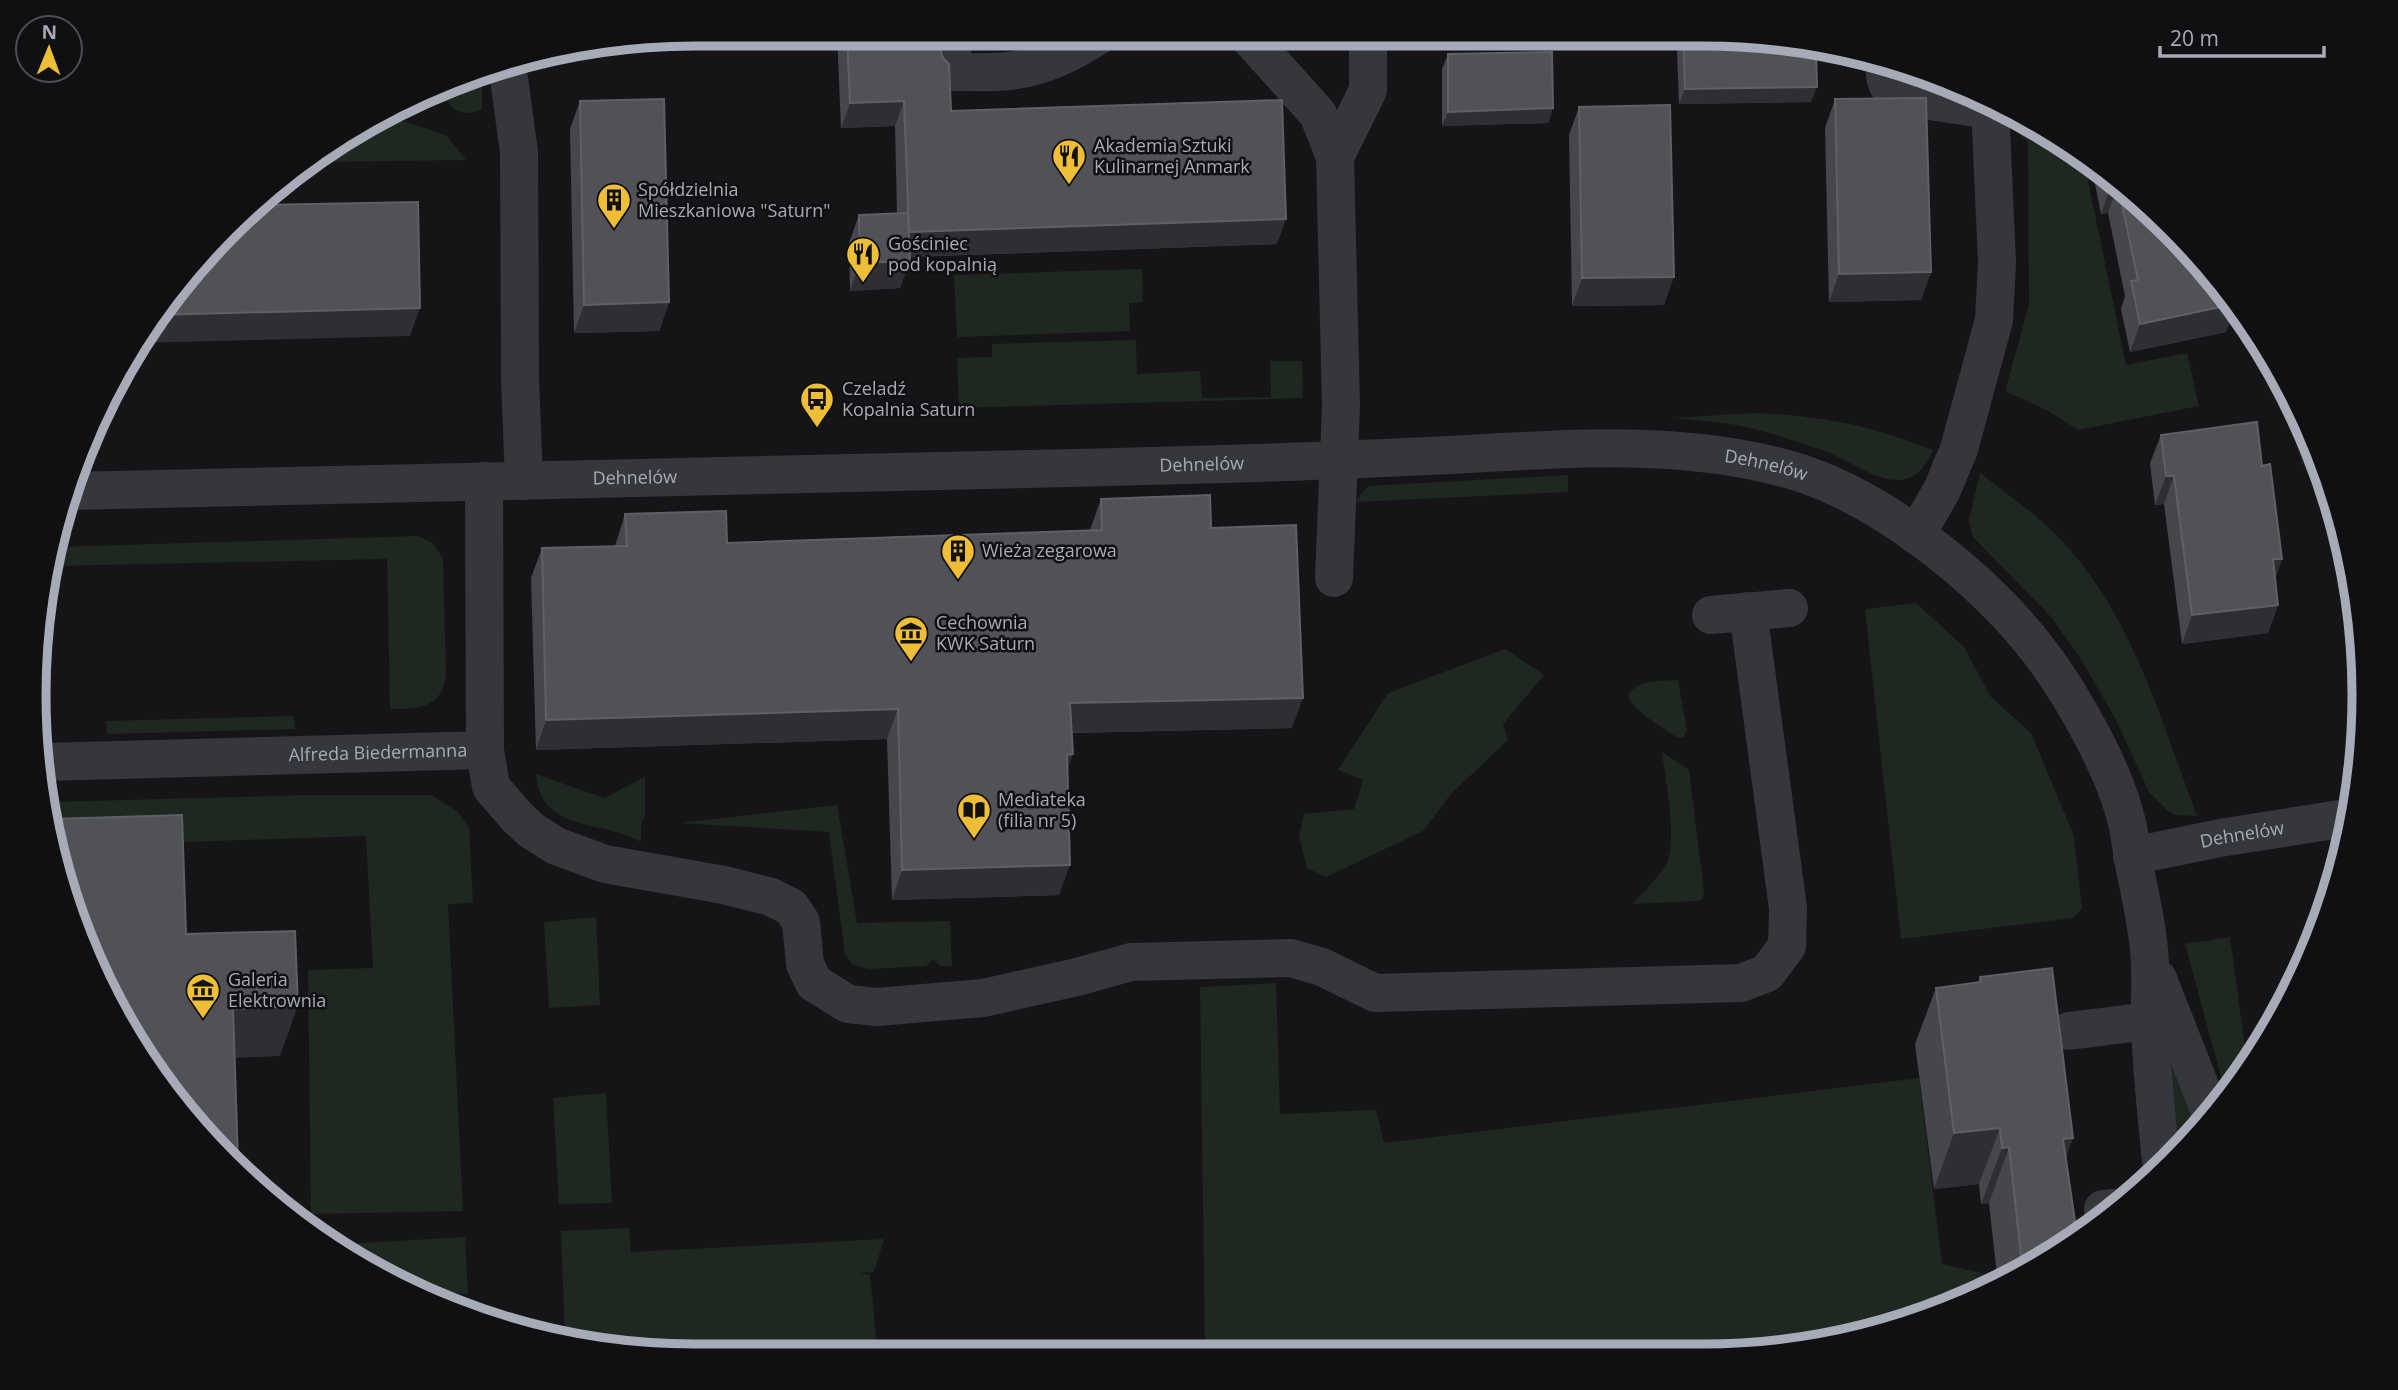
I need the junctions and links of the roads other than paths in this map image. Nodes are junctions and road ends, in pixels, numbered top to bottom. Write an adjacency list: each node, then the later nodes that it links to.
1 (952, 46): 2 (street)
2 (1080, 46)
3 (1257, 46): 9 (street)
4 (1368, 46): 9 (street)
5 (508, 73): 12 (street)
6 (1885, 75): 7 (street)
7 (1978, 106)
8 (1990, 112): 14 (street)
9 (1335, 157): 10 (street)
10 (1337, 461): 12 (street, Dehnelów); 14 (street, Dehnelów); 15 (street)
11 (484, 481): 12 (street, Dehnelów); 13 (street, Dehnelów); 17 (street, Alfreda Biedermanna)
12 (524, 481)
13 (79, 491)
14 (1916, 535): 20 (street, Dehnelów)
15 (1334, 578)
16 (1789, 608): 17 (street)
17 (485, 750): 18 (street, Alfreda Biedermanna)
18 (49, 762)
19 (2341, 819): 20 (street, Dehnelów)
20 (2132, 856): 21 (street, Dehnelów)
21 (2150, 960): 22 (street, Dehnelów); 24 (street, Dehnelów)
22 (2149, 1021): 23 (street); 25 (street, Dehnelów)
23 (2068, 1031)
24 (2207, 1104)
25 (2161, 1155)

